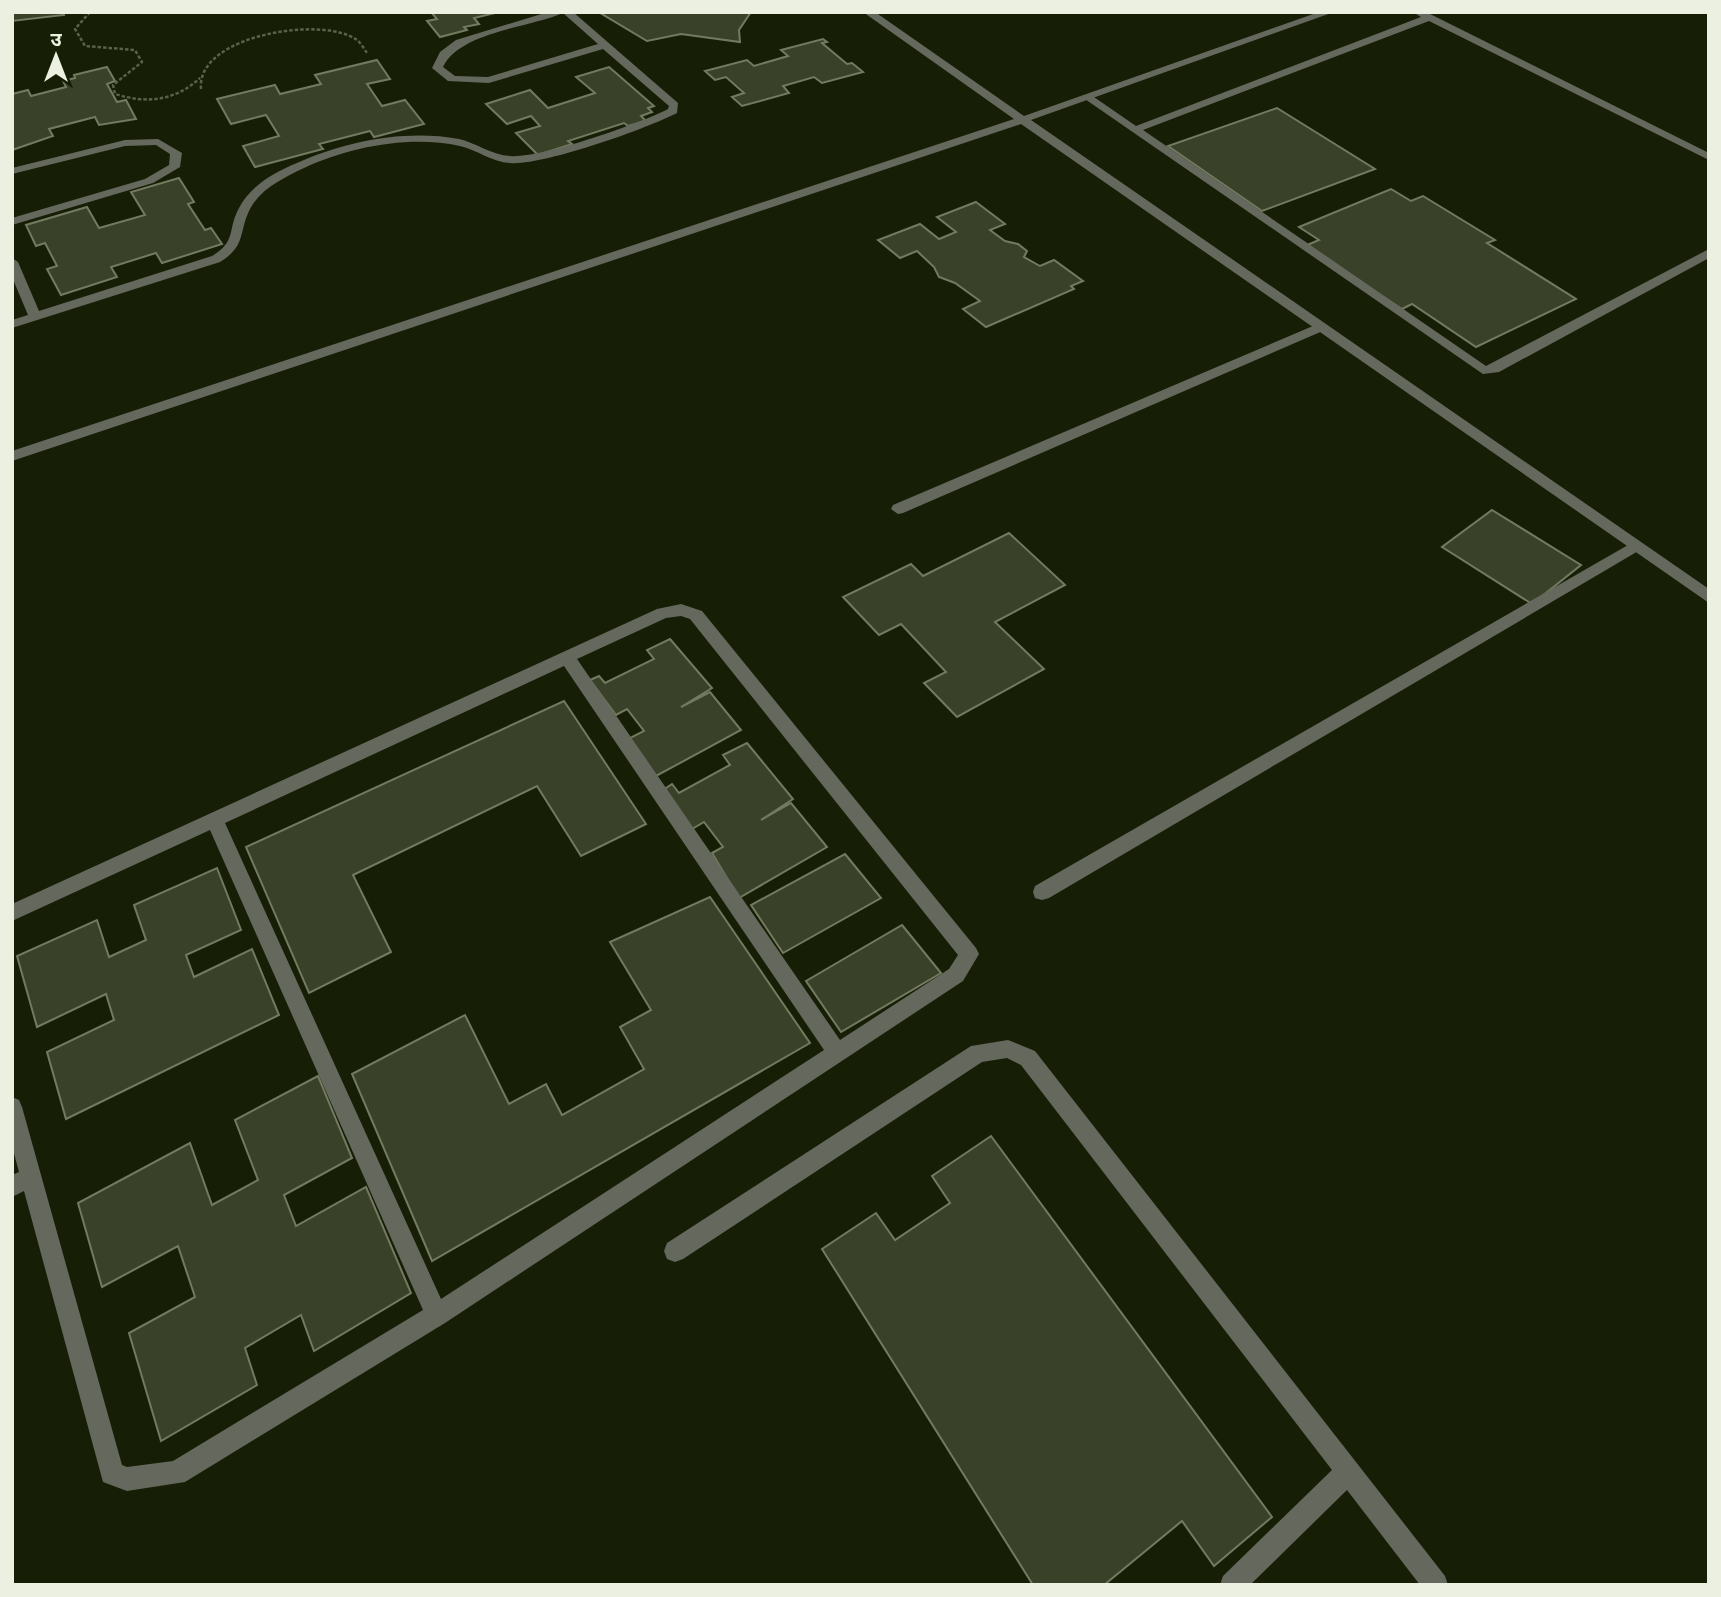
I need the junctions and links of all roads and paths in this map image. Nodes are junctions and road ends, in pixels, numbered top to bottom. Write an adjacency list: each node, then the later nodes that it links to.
1 (90, 12): 12 (path)
2 (206, 12): 3 (path)
3 (233, 12)
4 (559, 12): 10 (street)
5 (567, 12): 10 (street)
6 (868, 12): 15 (street)
7 (1329, 12): 14 (street)
8 (1418, 12): 9 (street)
9 (1429, 18): 16 (street); 17 (street)
10 (605, 45): 22 (street)
11 (367, 53): 12 (path)
12 (200, 78): 13 (path)
13 (201, 89)
14 (1087, 97): 15 (street); 16 (street)
15 (1022, 120): 24 (street); 25 (street)
16 (1134, 130): 20 (street)
17 (1709, 157)
18 (12, 171): 19 (street)
19 (12, 222)
20 (1709, 253)
21 (12, 262): 22 (street)
22 (35, 317): 23 (street)
23 (12, 324)
24 (1320, 327): 26 (street); 27 (street)
25 (12, 456)
26 (898, 509)
27 (1635, 546): 28 (street); 31 (street)
28 (1706, 591)
29 (567, 657): 30 (street); 33 (street); 33 (street)
30 (215, 820): 32 (street); 38 (street)
31 (1042, 892)
32 (12, 913)
33 (837, 1053): 38 (street)
34 (12, 1107): 35 (street)
35 (33, 1177): 36 (street); 38 (street)
36 (12, 1186)
37 (676, 1251): 39 (street)
38 (437, 1315)
39 (1348, 1472): 40 (street); 41 (street)
40 (1232, 1585)
41 (1436, 1585)

